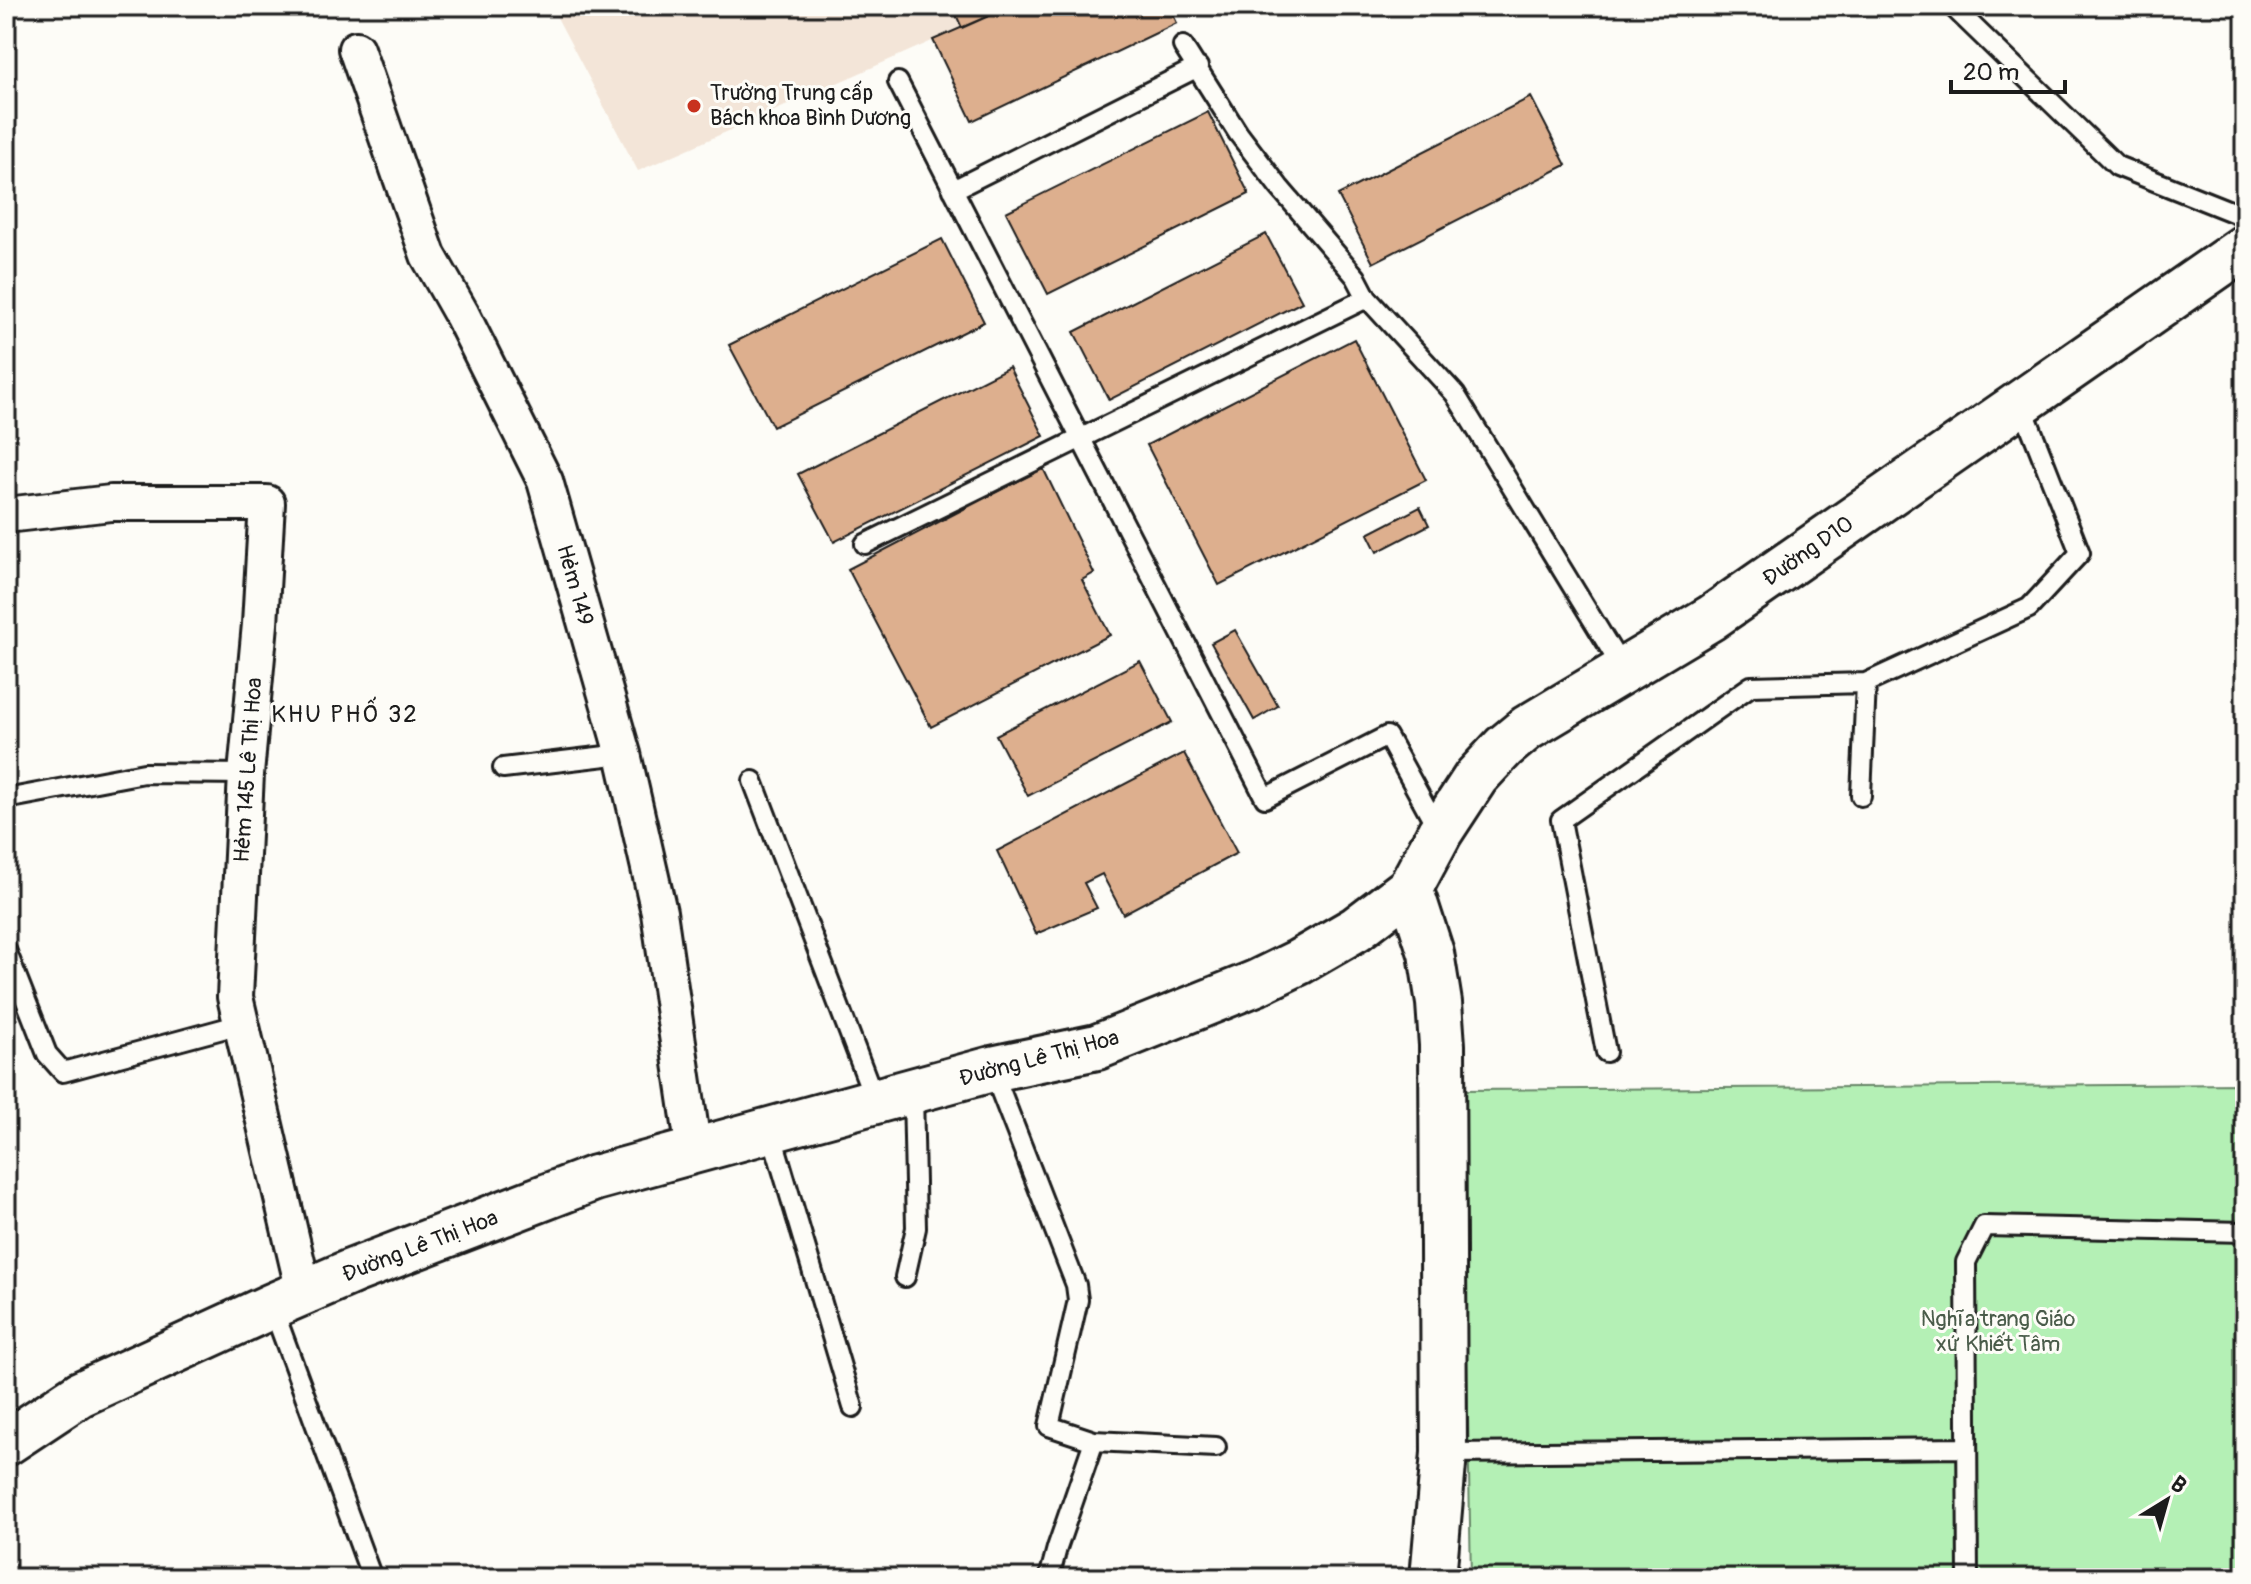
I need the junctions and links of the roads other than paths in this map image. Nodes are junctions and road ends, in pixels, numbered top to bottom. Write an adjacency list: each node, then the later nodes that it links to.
1 (1958, 8): 7 (lane)
2 (1183, 46): 4 (lane)
3 (356, 49): 16 (street, Hẻm 149)
4 (1198, 67): 6 (lane); 9 (lane)
5 (898, 82): 6 (lane)
6 (953, 190): 11 (lane)
7 (2245, 217)
8 (2245, 247): 10 (street, Đường D10)
9 (1367, 298): 11 (lane); 14 (lane)
10 (2021, 403): 14 (street, Đường D10); 15 (lane)
11 (1080, 437): 13 (lane); 22 (lane)
12 (6, 515): 18 (street, Hẻm 145 Lê Thị Hoa)
13 (865, 544)
14 (1624, 671): 22 (street, Đường D10)
15 (1866, 683): 20 (lane); 26 (lane)
16 (623, 754): 17 (lane); 30 (street, Hẻm 149)
17 (503, 768)
18 (246, 774): 21 (lane); 25 (street, Hẻm 145 Lê Thị Hoa)
19 (753, 781): 28 (lane)
20 (1861, 796)
21 (6, 799)
22 (1440, 832): 23 (street, Đường D10)
23 (1410, 888): 27 (street, Đường Lê Thị Hoa); 39 (street)
24 (6, 950): 25 (lane)
25 (241, 1024): 33 (street, Hẻm 145 Lê Thị Hoa)
26 (1606, 1052)
27 (992, 1069): 28 (street, Đường Lê Thị Hoa); 35 (lane)
28 (894, 1098): 29 (street, Đường Lê Thị Hoa); 32 (lane)
29 (771, 1132): 30 (street, Đường Lê Thị Hoa); 34 (lane)
30 (694, 1152): 33 (street, Đường Lê Thị Hoa)
31 (2245, 1232): 38 (lane)
32 (905, 1277)
33 (288, 1299): 36 (street, Đường Lê Thị Hoa); 40 (lane)
34 (853, 1407)
35 (1094, 1441): 37 (lane); 41 (lane)
36 (6, 1443)
37 (1216, 1447)
38 (1967, 1448): 39 (lane); 43 (lane)
39 (1444, 1453): 42 (street)
40 (372, 1578)
41 (1049, 1578)
42 (1433, 1578)
43 (1968, 1578)

